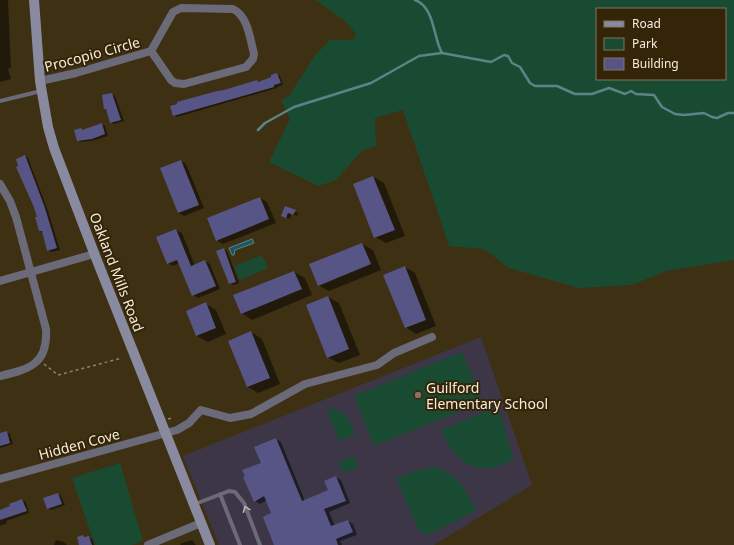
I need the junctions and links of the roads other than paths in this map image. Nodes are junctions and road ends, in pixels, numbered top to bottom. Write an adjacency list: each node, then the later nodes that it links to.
1 (34, 0): 3 (street, Oakland Mills Road)
2 (150, 51): 2 (street, Procopio Circle); 3 (street, Procopio Circle)
3 (40, 86): 4 (lane); 6 (street, Oakland Mills Road)
4 (0, 101)
5 (0, 184): 7 (street)
6 (94, 254): 7 (street); 11 (street, Oakland Mills Road)
7 (30, 272): 8 (street); 10 (street)
8 (0, 281)
9 (432, 337): 11 (street, Hidden Cove)
10 (0, 376)
11 (165, 433): 12 (street, Hidden Cove); 14 (street, Oakland Mills Road)
12 (0, 479)
13 (220, 494): 14 (lane); 18 (lane); 19 (lane, one-way to 13)
14 (195, 504): 15 (street, Oakland Mills Road)
15 (201, 523): 16 (street); 17 (street, Oakland Mills Road)
16 (148, 545)
17 (210, 545)
18 (240, 545)
19 (260, 545)

